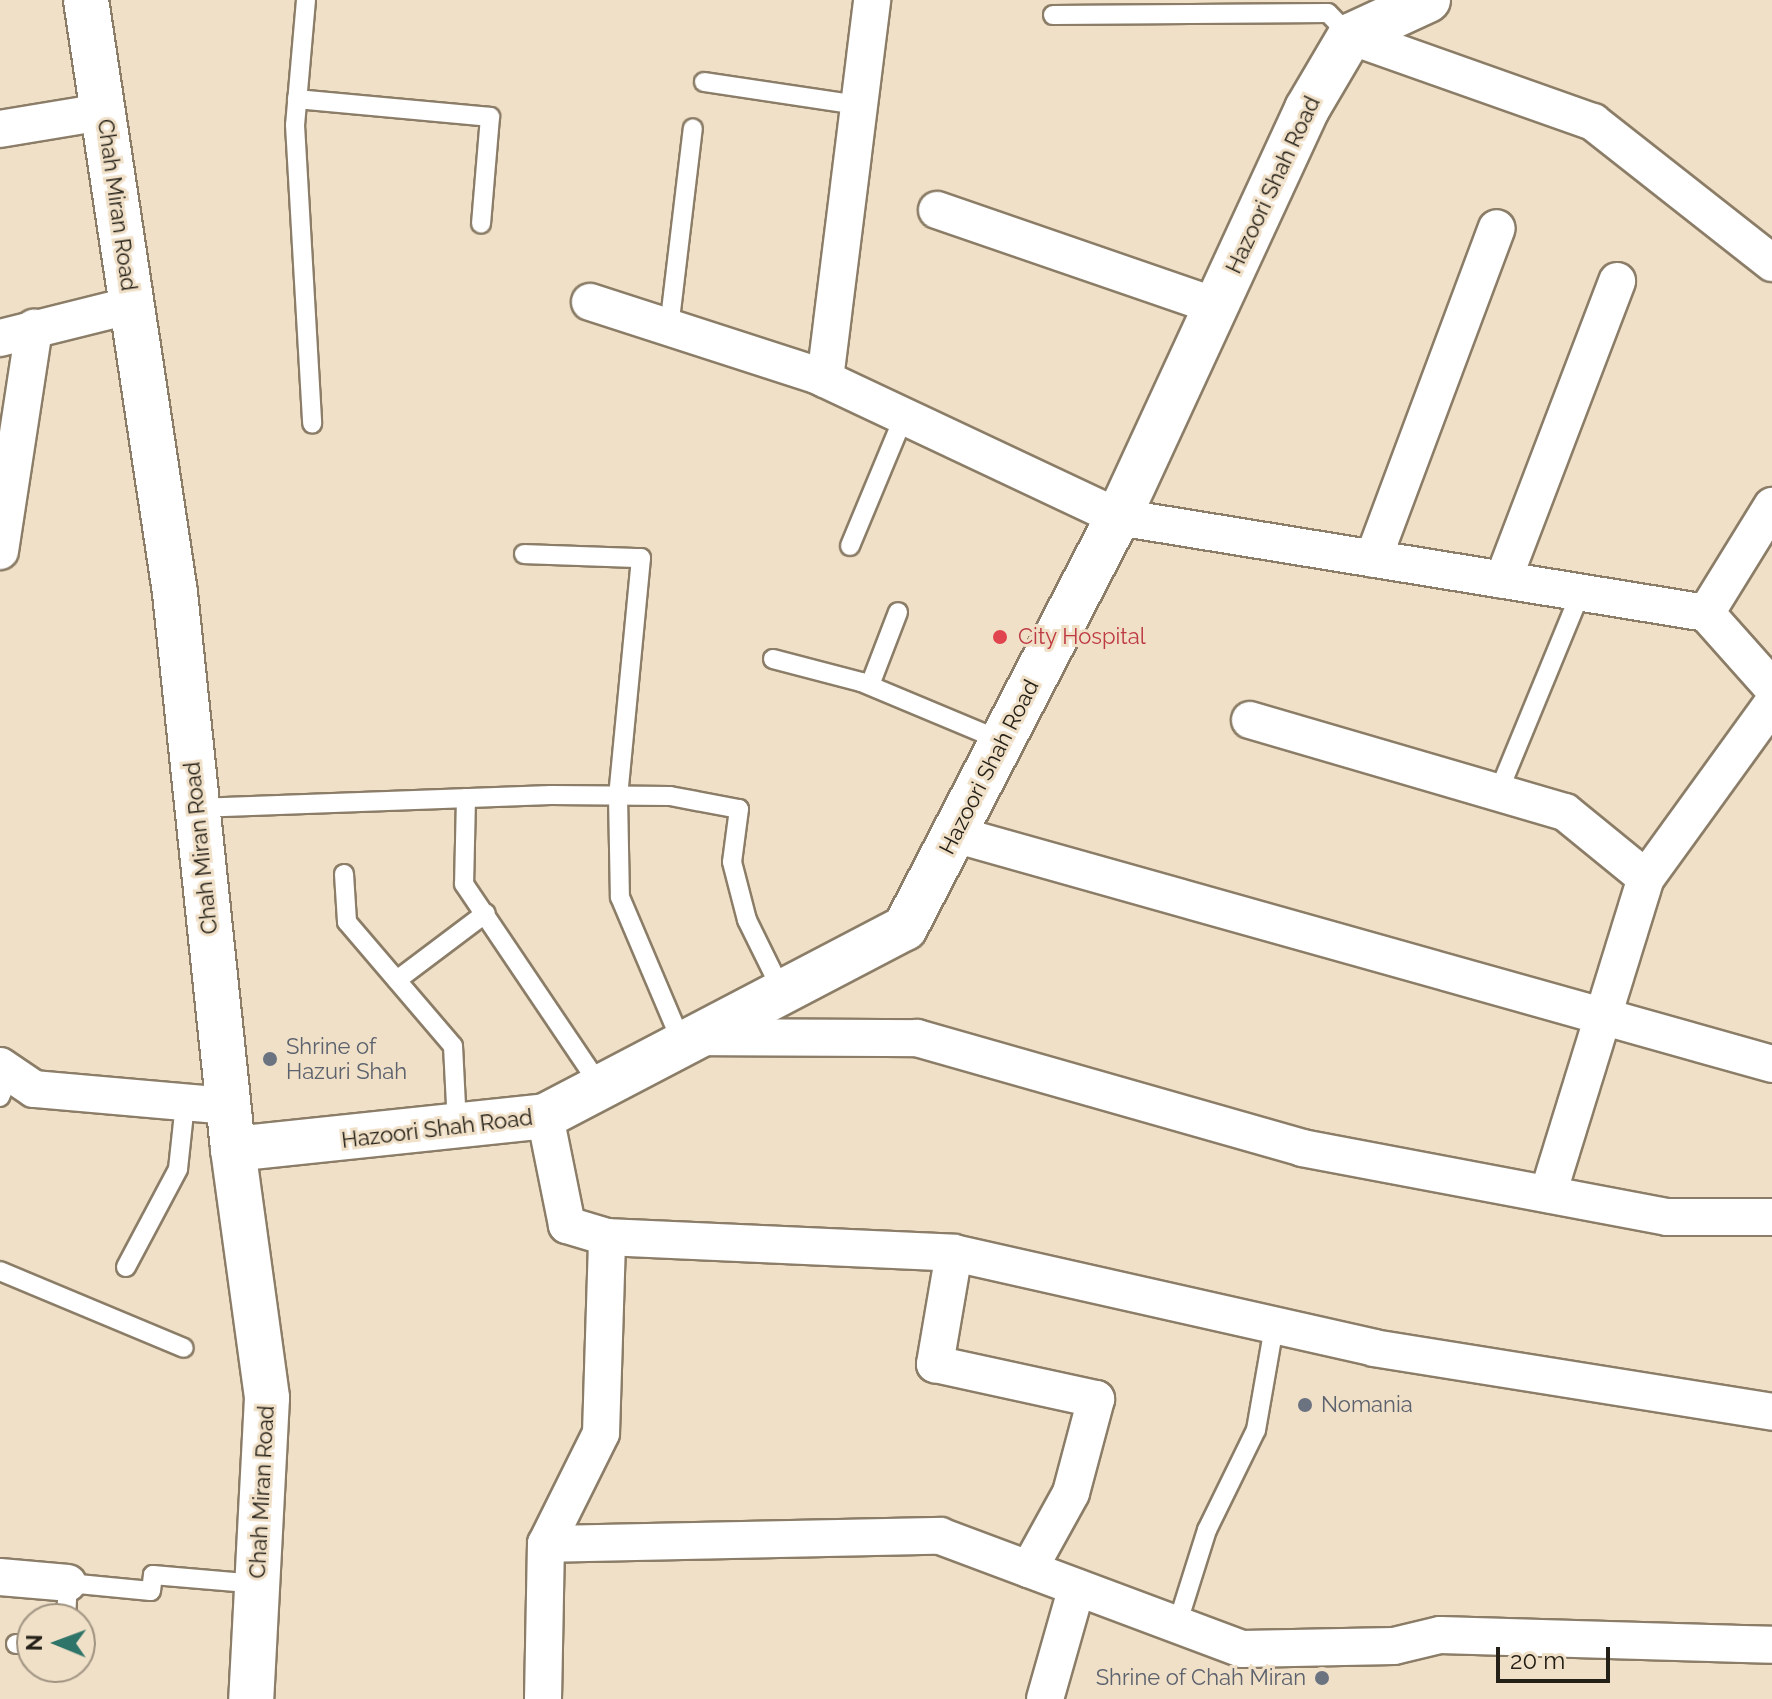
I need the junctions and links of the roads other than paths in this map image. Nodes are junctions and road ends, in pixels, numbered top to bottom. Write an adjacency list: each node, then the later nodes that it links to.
1 (86, 0): 10 (street, Chah Miran Road)
2 (306, 0): 8 (lane)
3 (872, 0): 9 (street)
4 (1428, 0): 6 (street)
5 (1053, 15): 6 (lane)
6 (1350, 36): 16 (street); 20 (street, Hazoori Shah Road)
7 (704, 82): 9 (lane)
8 (297, 99): 14 (lane); 26 (lane)
9 (857, 105): 24 (street)
10 (103, 112): 12 (street); 19 (street, Chah Miran Road)
11 (693, 128): 22 (lane)
12 (0, 129)
13 (937, 210): 20 (street)
14 (481, 224)
15 (1497, 228): 32 (street)
16 (1772, 263)
17 (1617, 281): 33 (street)
18 (590, 302): 22 (street)
19 (132, 305): 21 (street); 46 (street, Chah Miran Road)
20 (1216, 306): 28 (street, Hazoori Shah Road)
21 (34, 328): 23 (street); 30 (street)
22 (669, 328): 24 (street)
23 (0, 338)
24 (825, 379): 25 (street)
25 (904, 416): 28 (street); 29 (lane)
26 (312, 424)
27 (1772, 506): 36 (street)
28 (1118, 517): 32 (street); 42 (street, Hazoori Shah Road)
29 (850, 546)
30 (0, 551)
31 (524, 554): 44 (lane)
32 (1373, 559): 33 (street)
33 (1503, 580): 34 (street)
34 (1581, 592): 36 (street); 43 (lane)
35 (898, 612): 38 (lane)
36 (1706, 613): 39 (street)
37 (773, 659): 38 (lane)
38 (870, 685): 42 (lane)
39 (1772, 687)
40 (1772, 704): 49 (street)
41 (1250, 720): 43 (street)
42 (1002, 741): 47 (street, Hazoori Shah Road)
43 (1498, 793): 49 (street)
44 (618, 796): 45 (lane); 52 (lane); 54 (lane)
45 (466, 798): 46 (lane); 50 (lane)
46 (197, 808): 59 (street, Chah Miran Road)
47 (954, 834): 52 (street, Hazoori Shah Road); 53 (street)
48 (344, 874): 51 (lane)
49 (1646, 878): 53 (street)
50 (486, 913): 51 (lane); 57 (lane)
51 (397, 980): 61 (lane)
52 (782, 991): 54 (street, Hazoori Shah Road)
53 (1603, 1018): 55 (street); 63 (street)
54 (688, 1040): 57 (street, Hazoori Shah Road); 63 (street)
55 (1772, 1064)
56 (3, 1079): 58 (street)
57 (600, 1086): 60 (street, Hazoori Shah Road)
58 (185, 1103): 59 (street); 67 (lane)
59 (228, 1106): 62 (street, Chah Miran Road)
60 (545, 1116): 61 (street, Hazoori Shah Road); 65 (street)
61 (457, 1128): 62 (street, Hazoori Shah Road)
62 (233, 1149): 76 (street, Chah Miran Road)
63 (1548, 1194): 64 (street)
64 (1772, 1217)
65 (607, 1237): 66 (street); 72 (street)
66 (954, 1253): 69 (street); 73 (street)
67 (126, 1267)
68 (0, 1271): 70 (lane)
69 (1274, 1327): 71 (street); 79 (lane)
70 (184, 1348)
71 (1772, 1412)
72 (546, 1544): 73 (street); 82 (street)
73 (1029, 1569): 77 (street)
74 (0, 1577): 75 (street)
75 (68, 1583): 76 (lane); 78 (lane)
76 (257, 1584): 81 (street, Chah Miran Road)
77 (1077, 1587): 79 (street); 83 (street)
78 (67, 1603)
79 (1177, 1625): 80 (street)
80 (1772, 1645)
81 (251, 1699)
82 (543, 1699)
83 (1045, 1699)

